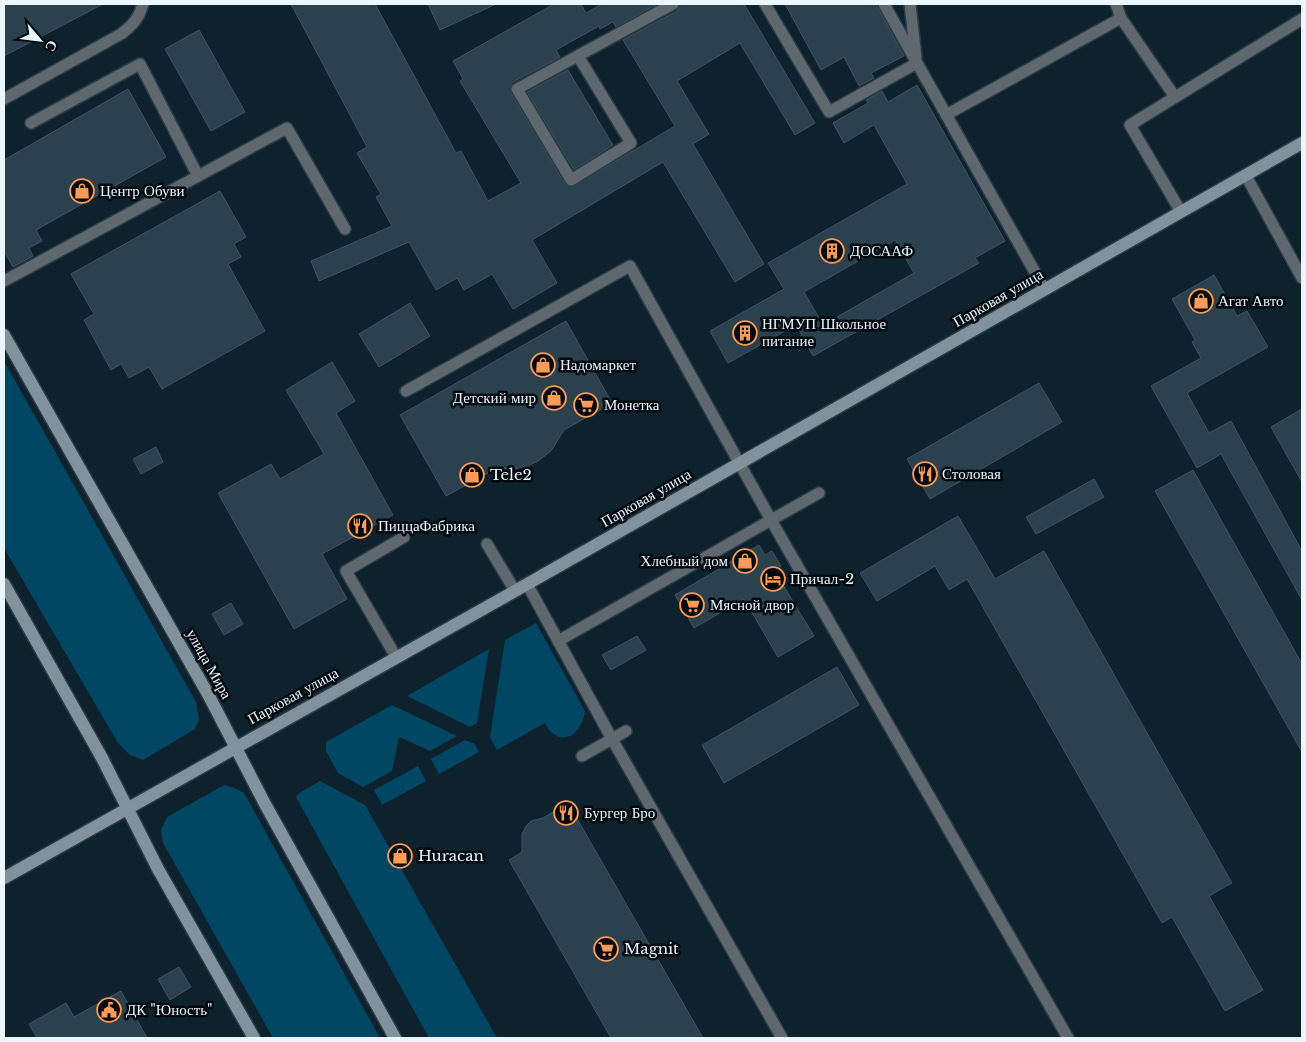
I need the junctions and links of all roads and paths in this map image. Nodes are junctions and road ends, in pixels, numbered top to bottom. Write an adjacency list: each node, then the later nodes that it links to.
1 (144, 4): 12 (lane)
2 (673, 4): 9 (lane)
3 (765, 4): 10 (lane)
4 (884, 4): 10 (lane)
5 (910, 4): 10 (lane)
6 (1116, 4): 7 (lane)
7 (1121, 18): 11 (lane); 13 (lane)
8 (1302, 19): 11 (lane)
9 (578, 56): 9 (lane)
10 (917, 63): 13 (lane)
11 (1174, 97): 18 (lane)
12 (4, 98)
13 (946, 115): 22 (lane)
14 (30, 123): 16 (lane)
15 (1302, 143): 17 (main road, Парковая улица)
16 (198, 176): 19 (lane); 21 (lane)
17 (1246, 176): 18 (main road, Парковая улица); 20 (lane)
18 (1181, 212): 22 (main road, Парковая улица)
19 (345, 228)
20 (1302, 278)
21 (4, 281)
22 (1045, 290): 25 (main road, Парковая улица)
23 (4, 335): 37 (main road, улица Мира)
24 (406, 391): 25 (lane)
25 (740, 463): 27 (lane); 31 (main road, Парковая улица)
26 (819, 493): 27 (lane)
27 (771, 520): 33 (lane); 44 (lane)
28 (404, 537): 34 (lane)
29 (486, 544): 32 (lane)
30 (4, 584): 39 (main road)
31 (527, 584): 32 (main road, Парковая улица); 33 (lane)
32 (515, 591): 34 (main road, Парковая улица)
33 (558, 641): 36 (lane)
34 (396, 657): 37 (main road, Парковая улица)
35 (626, 731): 36 (lane)
36 (612, 739): 38 (lane); 43 (lane)
37 (235, 747): 39 (main road, Парковая улица); 42 (main road, улица Мира)
38 (582, 756)
39 (127, 808): 40 (main road, Парковая улица); 41 (main road)
40 (4, 878)
41 (254, 1038)
42 (395, 1038)
43 (782, 1038)
44 (1068, 1038)

